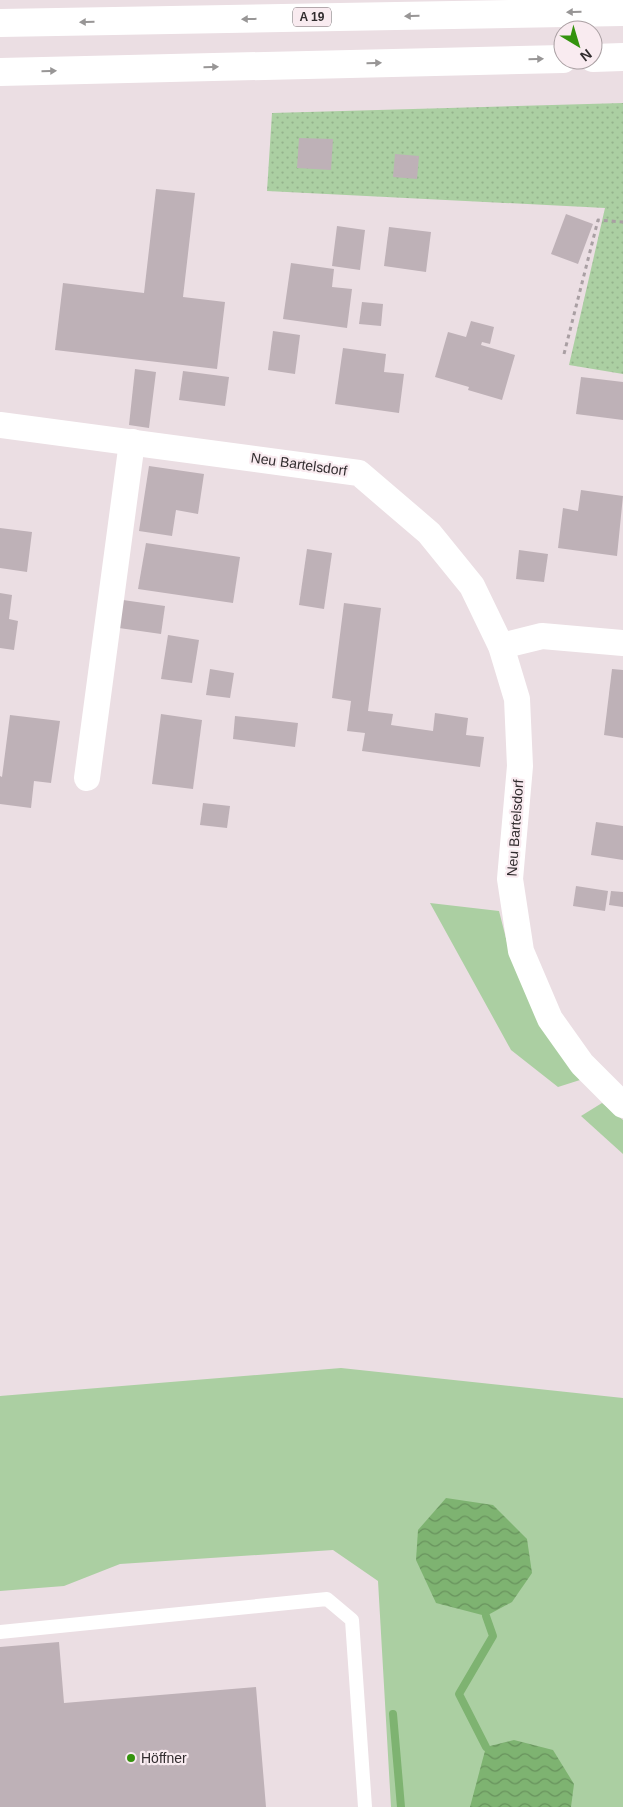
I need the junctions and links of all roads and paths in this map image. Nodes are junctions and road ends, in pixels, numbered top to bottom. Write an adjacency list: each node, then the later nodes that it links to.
1 (623, 12): 2 (highway, A 19, one-way to 2)
2 (0, 23)
3 (623, 57): 4 (highway)
4 (603, 58)
5 (553, 59): 6 (highway, one-way to 5)
6 (0, 72)
7 (623, 222): 8 (path)
8 (564, 354)
9 (0, 425): 10 (street, Neu Bartelsdorf)
10 (132, 442): 12 (street, Neu Bartelsdorf); 13 (street)
11 (623, 643): 12 (street)
12 (501, 646): 14 (street, Neu Bartelsdorf)
13 (87, 778)
14 (620, 1103)
15 (0, 1632): 16 (lane)
16 (365, 1807)

